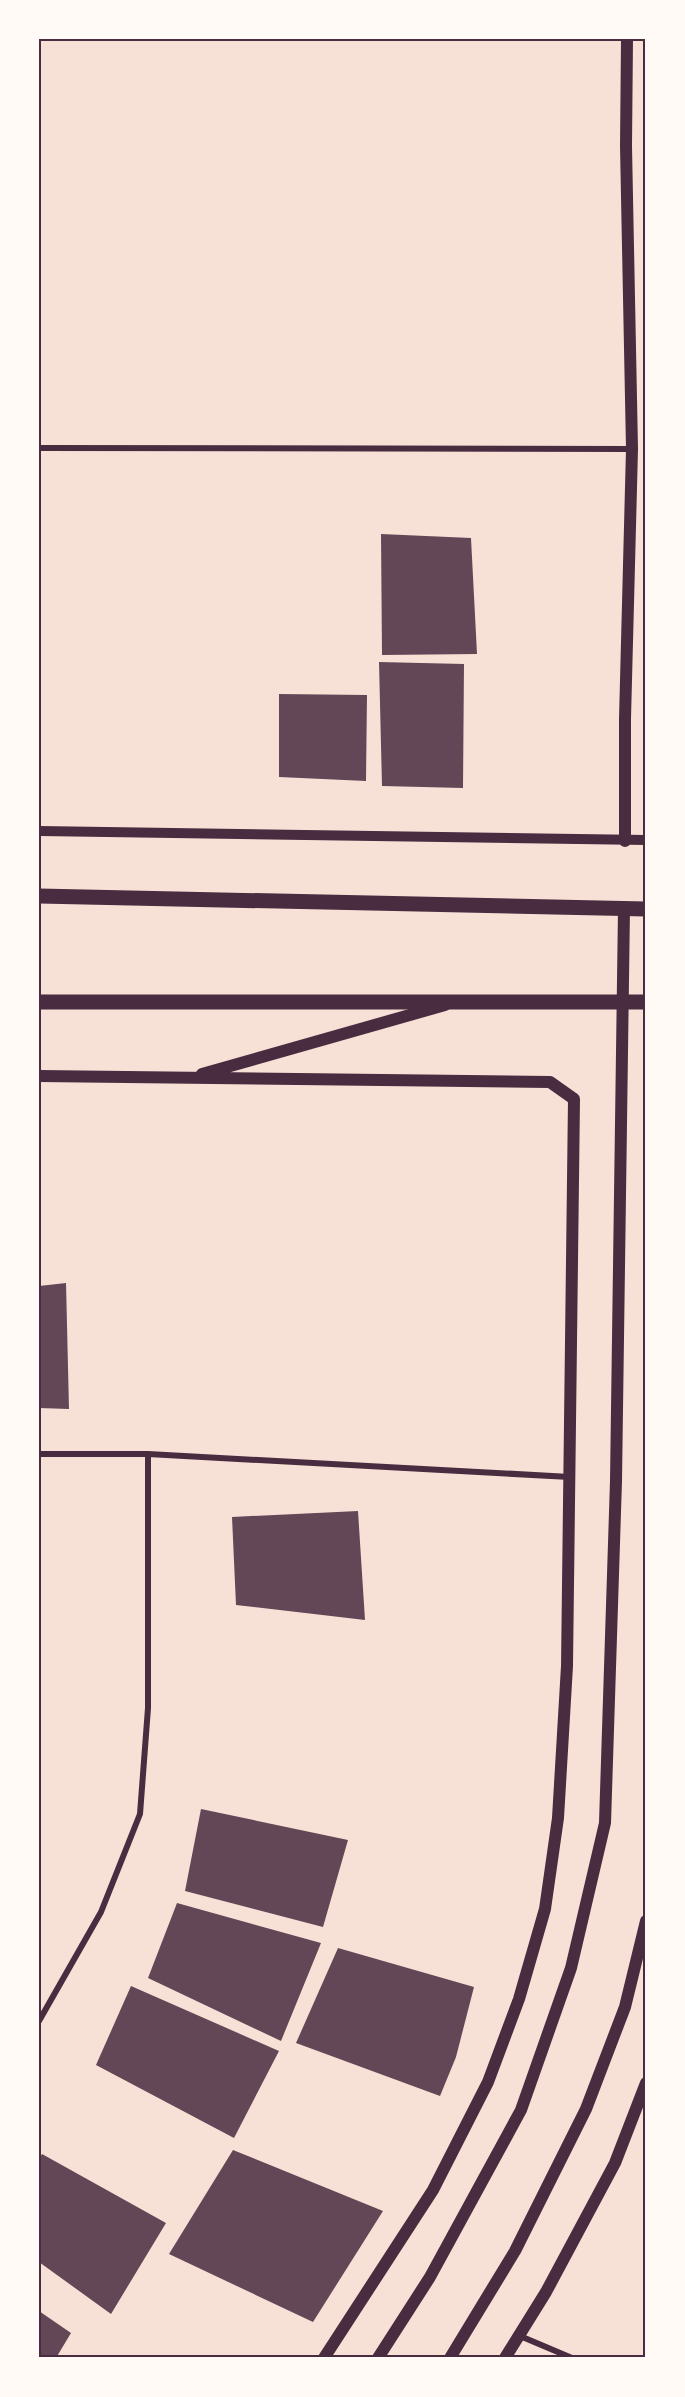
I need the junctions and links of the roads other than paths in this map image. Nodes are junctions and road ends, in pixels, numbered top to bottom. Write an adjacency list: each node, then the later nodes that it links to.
1 (627, 39): 3 (main road)
2 (39, 448): 3 (street)
3 (632, 449): 6 (main road)
4 (39, 831): 6 (street)
5 (646, 840): 6 (street)
6 (626, 841)
7 (39, 896): 8 (main road)
8 (624, 909): 9 (main road); 12 (main road)
9 (646, 909)
10 (39, 1002): 11 (main road)
11 (456, 1002): 12 (main road); 15 (main road)
12 (624, 1002): 13 (main road); 24 (main road)
13 (646, 1002)
14 (39, 1076): 15 (main road)
15 (189, 1078): 18 (main road)
16 (39, 1454): 17 (street)
17 (148, 1455): 18 (street); 20 (street)
18 (571, 1477): 23 (main road)
19 (646, 1921): 25 (main road)
20 (39, 2021)
21 (646, 2083): 22 (main road)
22 (519, 2335): 26 (main road); 27 (street)
23 (324, 2358)
24 (378, 2358)
25 (450, 2358)
26 (505, 2358)
27 (572, 2358)

